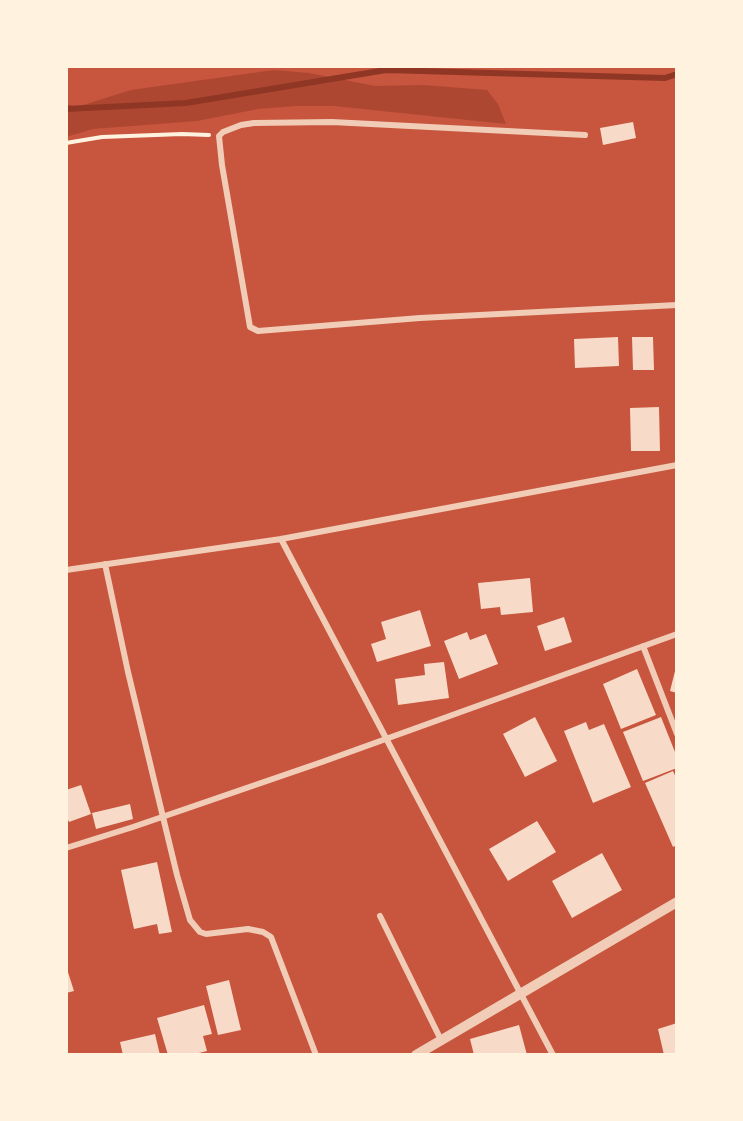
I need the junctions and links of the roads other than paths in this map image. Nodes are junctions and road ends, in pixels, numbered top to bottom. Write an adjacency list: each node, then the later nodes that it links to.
1 (585, 135): 2 (street)
2 (677, 305)
3 (677, 465): 4 (street)
4 (281, 539): 5 (street); 10 (street)
5 (105, 564): 6 (street); 11 (street)
6 (66, 570)
7 (677, 634): 8 (street)
8 (643, 646): 9 (street); 10 (street)
9 (677, 734)
10 (386, 739): 11 (street); 15 (street)
11 (163, 817): 12 (street); 17 (street)
12 (66, 848)
13 (677, 902): 15 (street)
14 (380, 916): 16 (street)
15 (521, 993): 16 (street); 19 (street)
16 (441, 1040): 18 (street)
17 (316, 1055)
18 (416, 1055)
19 (553, 1055)

